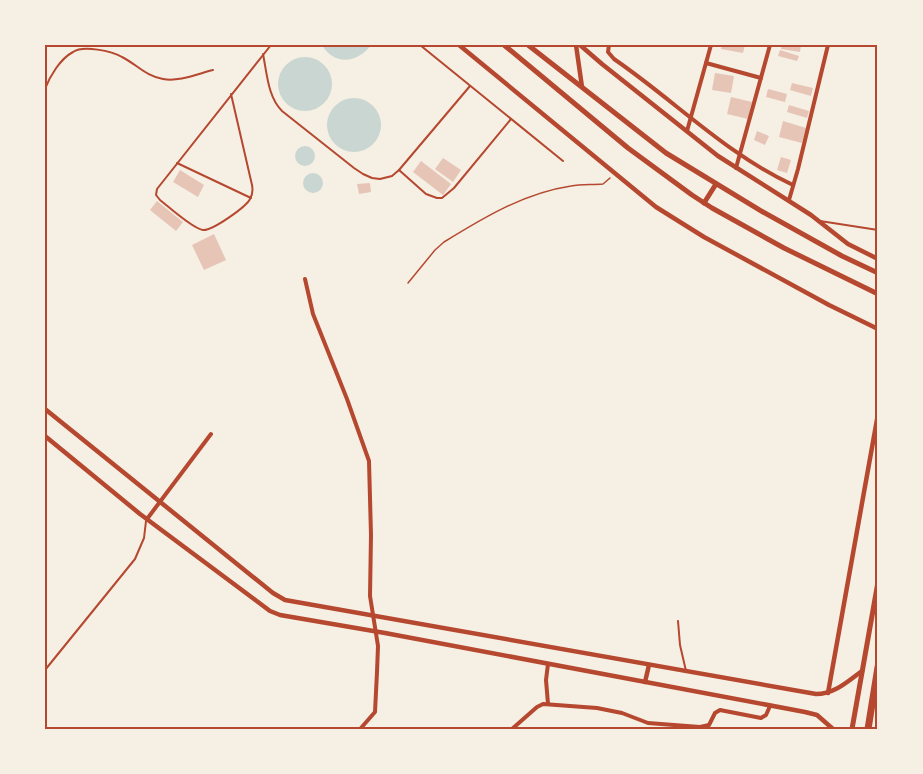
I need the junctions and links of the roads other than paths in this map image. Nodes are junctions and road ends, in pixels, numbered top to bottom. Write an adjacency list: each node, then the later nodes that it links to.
1 (271, 45): 11 (lane)
2 (420, 45): 17 (lane)
3 (459, 45): 40 (street)
4 (504, 45): 33 (main road)
5 (528, 45): 18 (main road)
6 (578, 45): 14 (street); 18 (street)
7 (609, 45): 12 (street)
8 (711, 45): 13 (street)
9 (770, 45): 16 (street)
10 (828, 45): 30 (street)
11 (263, 54): 20 (lane); 28 (lane)
12 (609, 58): 14 (street); 21 (street)
13 (706, 63): 16 (street); 21 (street)
14 (605, 66): 23 (street)
15 (213, 70): 19 (lane)
16 (761, 78): 24 (street)
17 (470, 86): 22 (lane); 28 (lane)
18 (582, 88): 29 (main road)
19 (45, 89)
20 (231, 94): 26 (lane); 31 (lane)
21 (691, 118): 23 (street); 24 (street)
22 (512, 119): 25 (lane); 28 (lane)
23 (687, 131): 27 (street)
24 (740, 155): 27 (street); 30 (street)
25 (563, 161)
26 (177, 163): 31 (lane); 31 (lane)
27 (736, 168): 32 (street)
28 (399, 170)
29 (716, 184): 33 (main road); 37 (main road)
30 (793, 185): 32 (street)
31 (251, 198)
32 (789, 200): 34 (street)
33 (704, 203): 39 (main road)
34 (818, 220): 35 (lane); 36 (street)
35 (878, 230)
36 (878, 259)
37 (878, 273)
38 (305, 279): 48 (street)
39 (878, 294)
40 (878, 329)
41 (45, 409): 45 (street)
42 (878, 414): 58 (street)
43 (212, 434): 45 (street)
44 (45, 436): 46 (street)
45 (159, 501): 46 (street); 48 (street)
46 (147, 519): 50 (street); 54 (lane)
47 (878, 582): 55 (main road)
48 (373, 616): 50 (street); 52 (street)
49 (678, 621): 56 (lane)
50 (375, 632): 51 (street); 62 (street)
51 (548, 664): 57 (street); 59 (street)
52 (649, 665): 56 (street); 57 (street)
53 (878, 668): 66 (highway)
54 (45, 670)
55 (862, 670): 58 (street); 65 (main road)
56 (686, 671): 58 (street)
57 (645, 682): 60 (street)
58 (828, 693)
59 (548, 704): 61 (street); 63 (street)
60 (770, 706): 61 (street); 64 (street)
61 (708, 727)
62 (363, 729)
63 (512, 729)
64 (833, 729)
65 (852, 729)
66 (868, 729)

